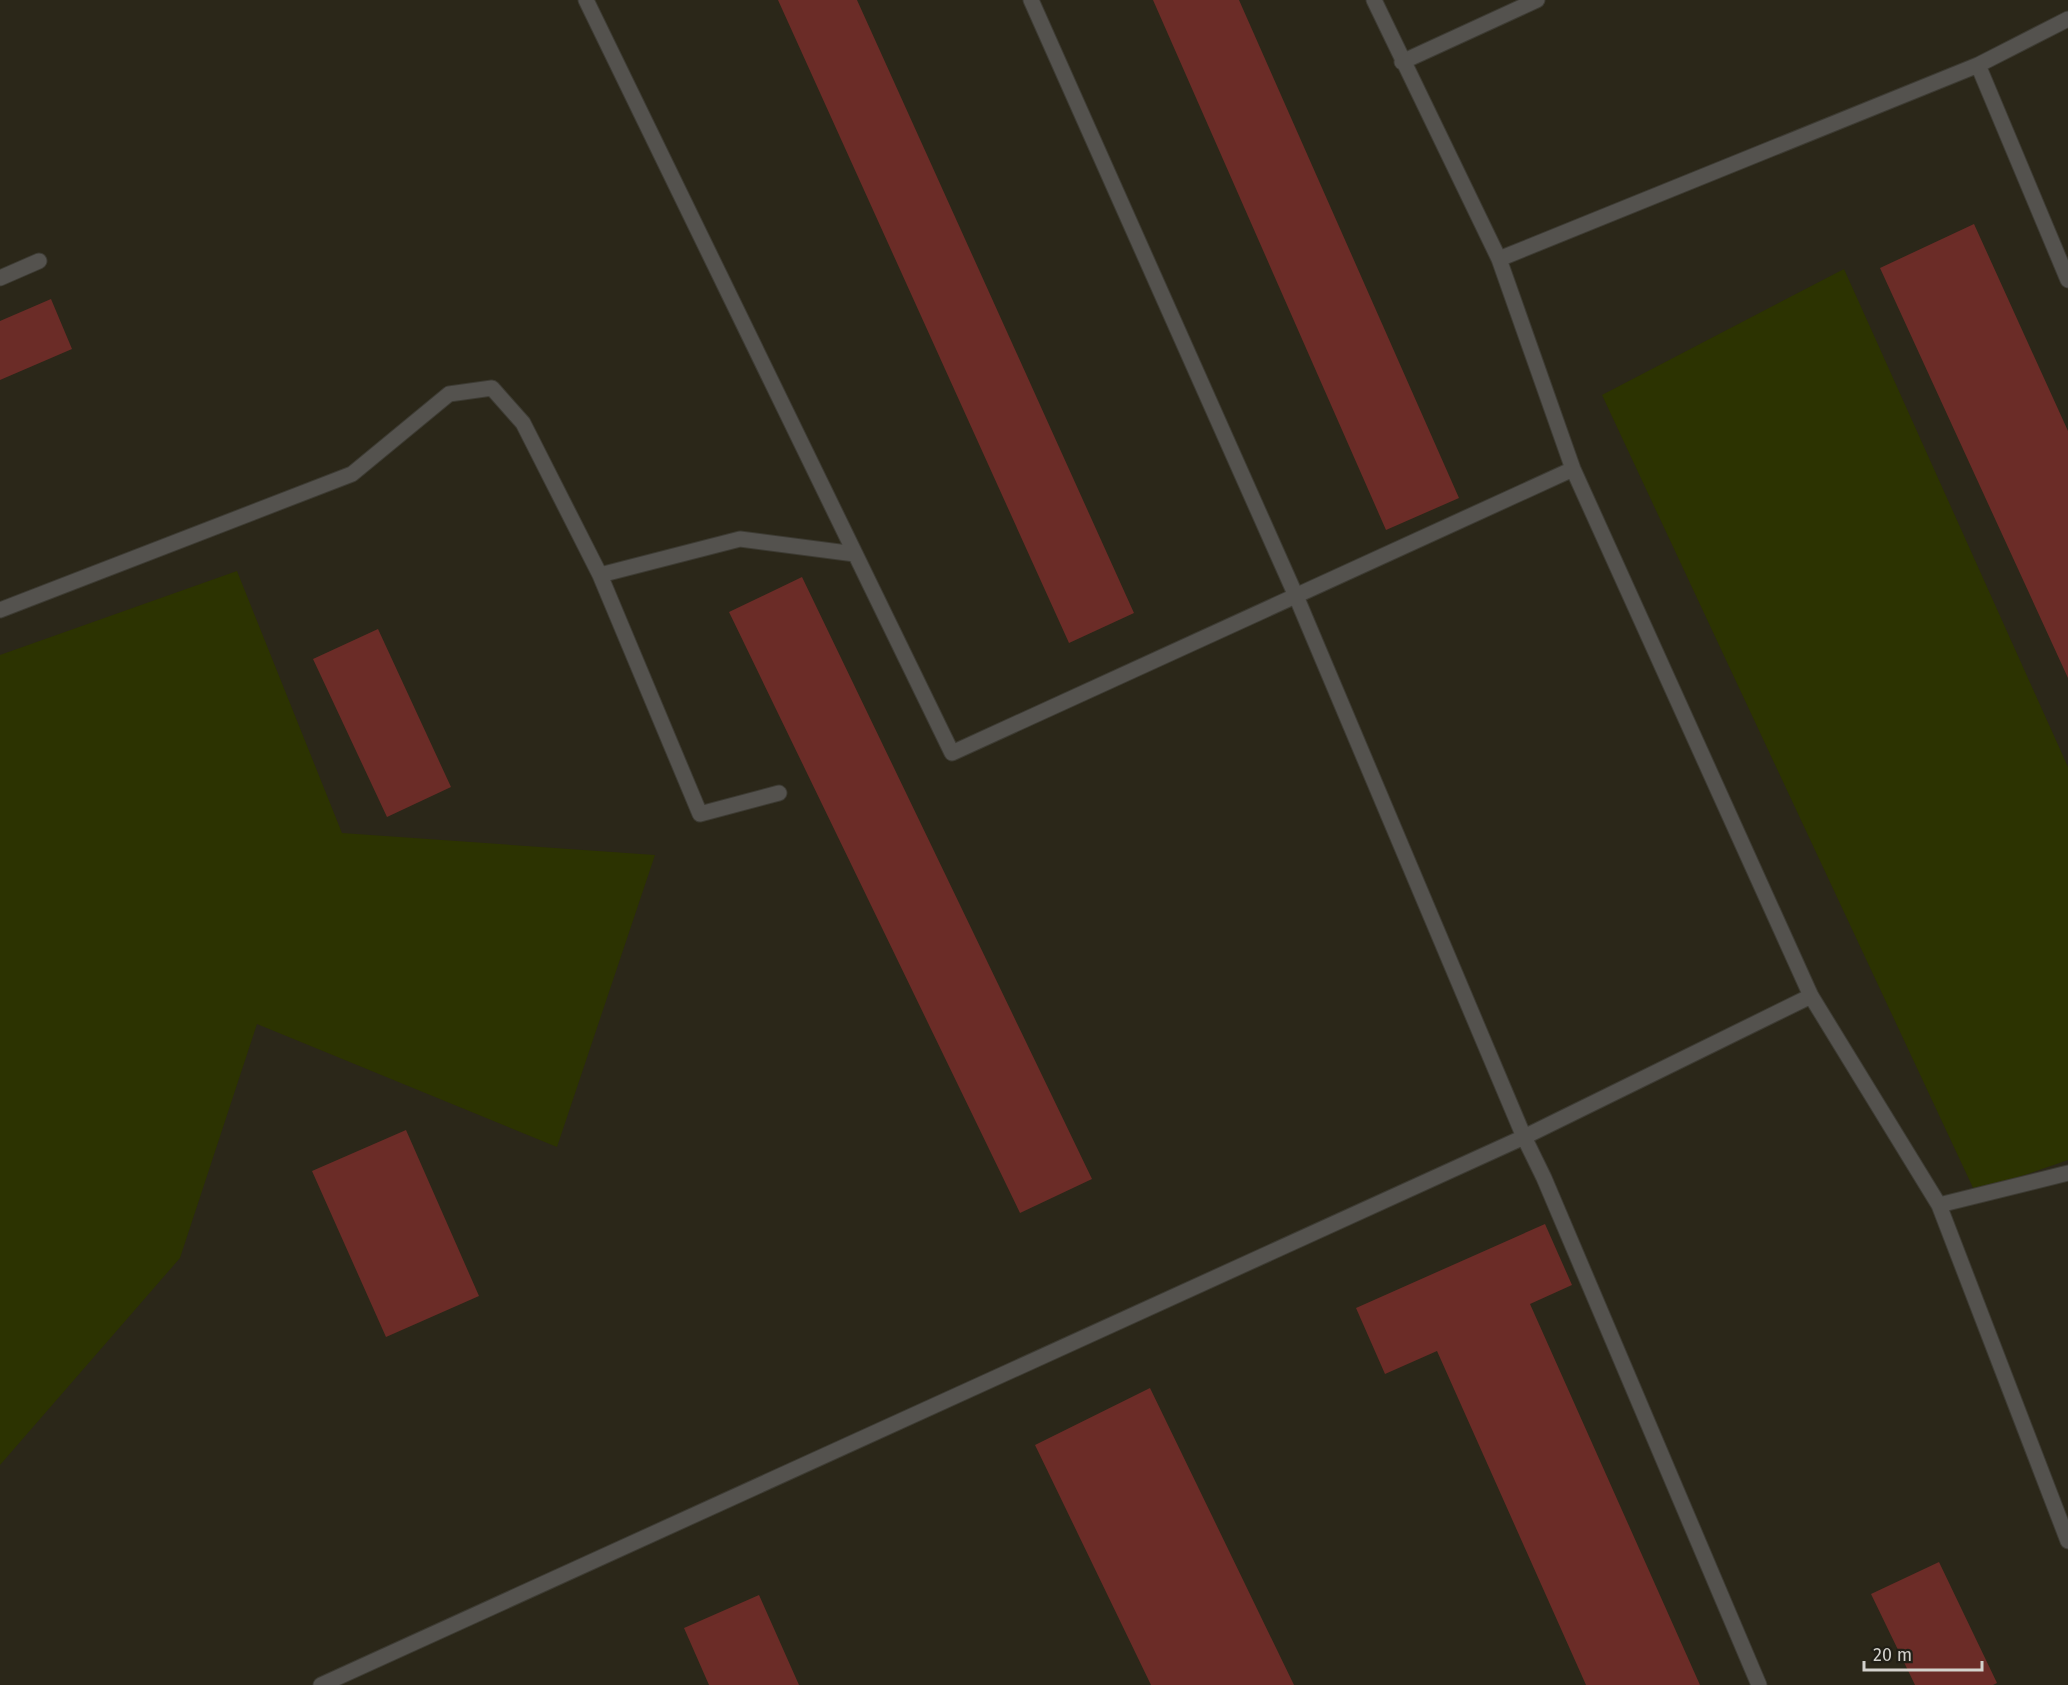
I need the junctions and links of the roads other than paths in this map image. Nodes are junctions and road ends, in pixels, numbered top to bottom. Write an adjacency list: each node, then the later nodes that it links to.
1 (586, 0): 13 (lane)
2 (1030, 0): 15 (lane)
3 (1374, 0): 6 (lane)
4 (1537, 0): 6 (lane)
5 (2068, 19): 7 (lane)
6 (1402, 62): 8 (lane)
7 (1978, 65): 8 (lane); 11 (lane)
8 (1499, 260): 12 (lane)
9 (39, 261): 10 (lane)
10 (0, 278)
11 (2068, 280)
12 (1573, 469): 15 (lane); 18 (lane)
13 (855, 554): 14 (lane); 15 (lane)
14 (600, 575): 16 (lane); 17 (lane)
15 (1296, 596): 19 (lane)
16 (0, 610)
17 (779, 793)
18 (1811, 996): 19 (lane); 21 (lane)
19 (1524, 1137): 23 (lane); 24 (lane)
20 (2068, 1173): 21 (lane)
21 (1939, 1205): 22 (lane)
22 (2068, 1541)
23 (321, 1685)
24 (1759, 1685)

